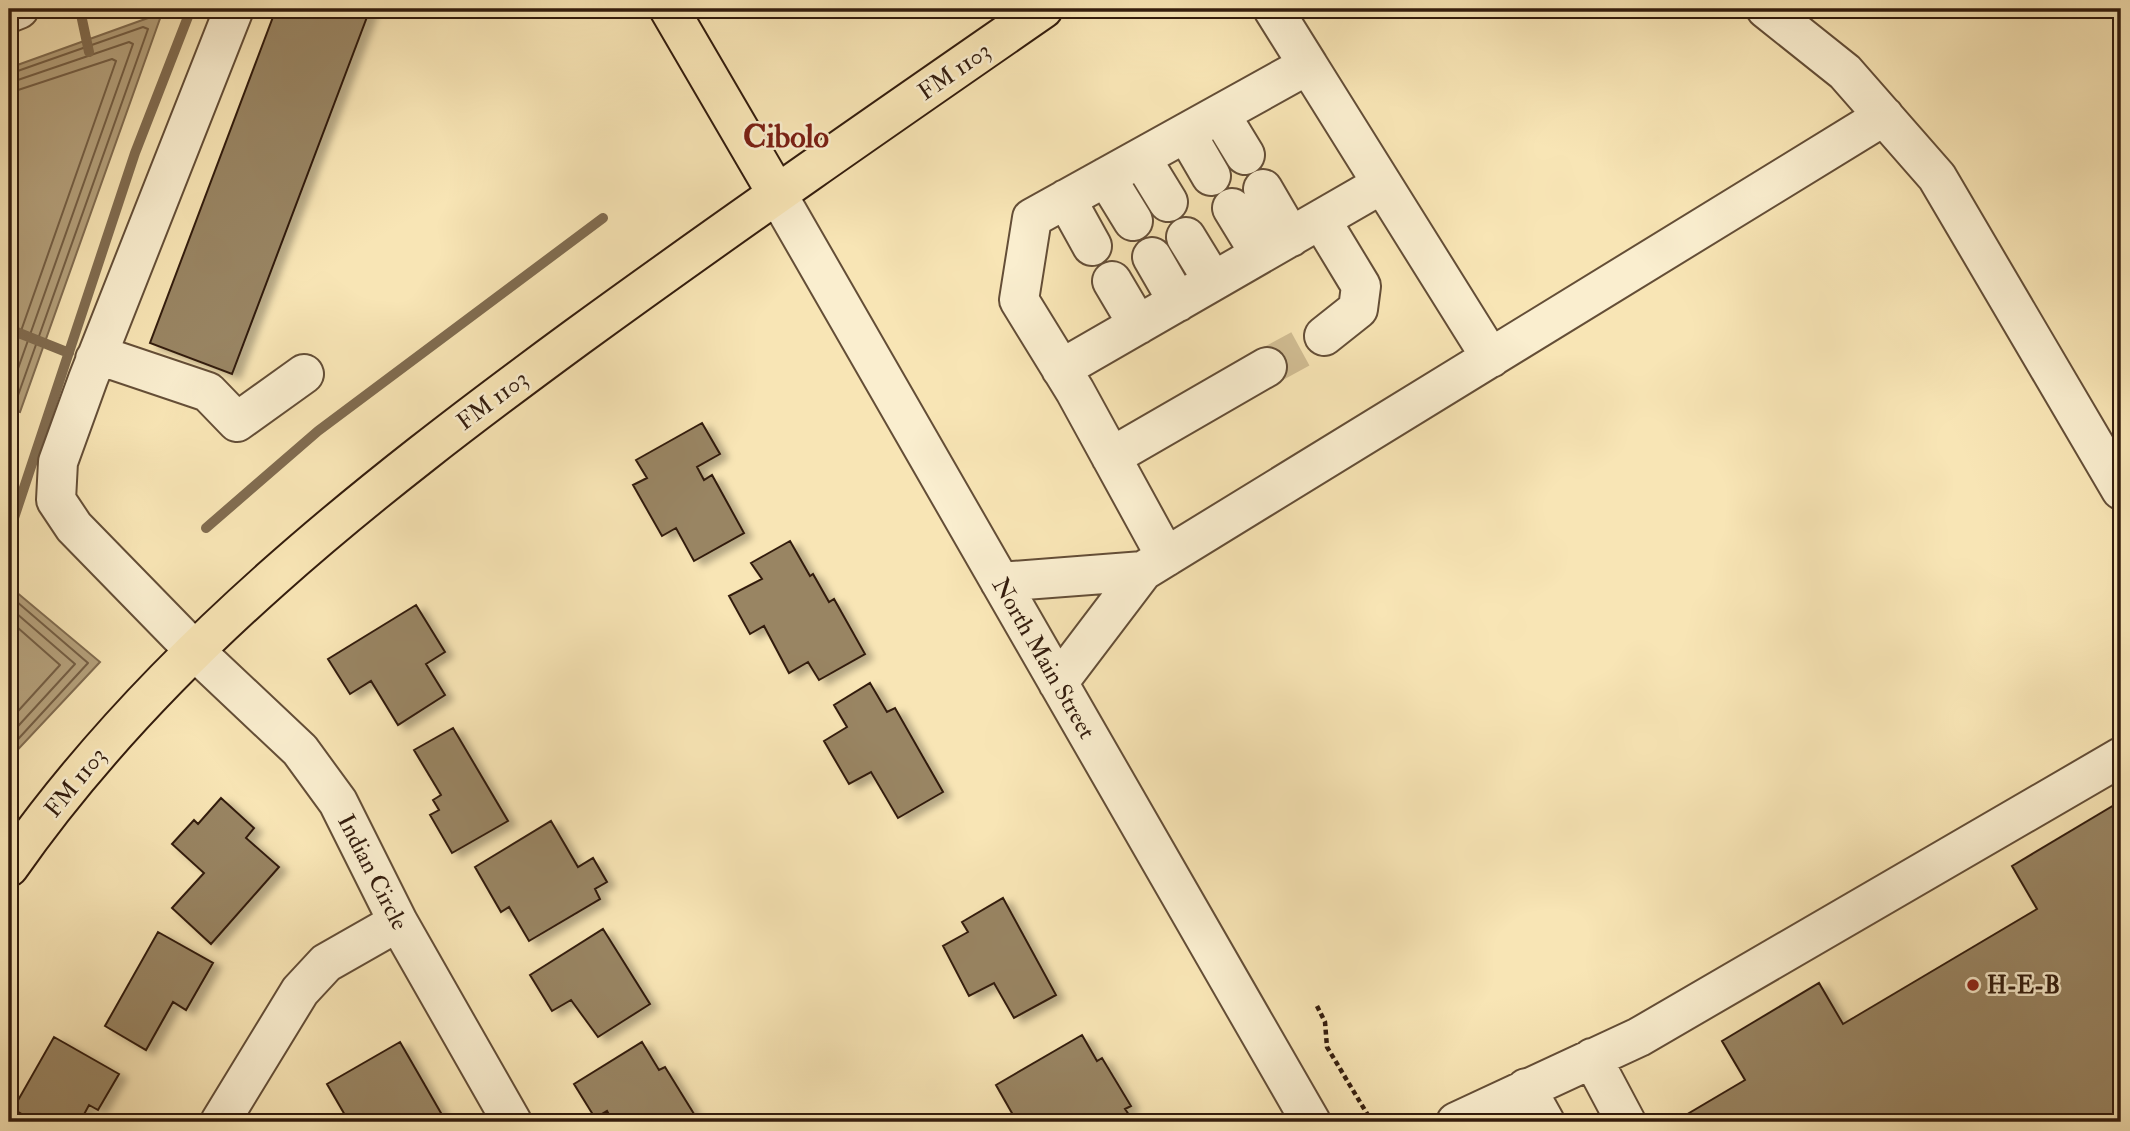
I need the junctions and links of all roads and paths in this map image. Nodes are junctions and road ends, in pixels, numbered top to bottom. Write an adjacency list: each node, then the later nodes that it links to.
1 (19, 9): 7 (street)
2 (234, 9): 32 (street, Indian Circle)
3 (669, 9): 17 (main road)
4 (1043, 9): 17 (main road, FM 1103 / FM 1103)
5 (1273, 9): 8 (street)
6 (1766, 9): 10 (street)
7 (9, 13)
8 (1308, 65): 9 (street); 16 (street)
9 (1220, 114): 11 (street); 12 (street)
10 (1884, 116): 31 (street); 37 (street)
11 (1186, 133): 13 (street); 14 (street)
12 (1245, 155)
13 (1141, 158): 15 (street); 20 (street)
14 (1211, 176)
15 (1106, 177): 18 (street); 21 (street)
16 (1382, 184): 23 (street); 31 (street)
17 (777, 194): 39 (street, North Main Street); 40 (main road, FM 1103 / FM 1103)
18 (1066, 199): 24 (street); 34 (street)
19 (1248, 199): 23 (street)
20 (1168, 202)
21 (1133, 221)
22 (1186, 237): 27 (street)
23 (1290, 237): 27 (street); 30 (street)
24 (1092, 246)
25 (1152, 257): 28 (street)
26 (1112, 281): 29 (street)
27 (1213, 281): 28 (street)
28 (1178, 302): 29 (street)
29 (1138, 324): 34 (street)
30 (1324, 336)
31 (1491, 358): 38 (street)
32 (95, 359): 35 (street); 40 (street, Indian Circle)
33 (1266, 367): 36 (street)
34 (1061, 369): 36 (street)
35 (304, 374)
36 (1111, 457): 38 (street)
37 (2121, 490)
38 (1155, 564): 39 (street); 41 (street)
39 (1000, 582): 41 (street, North Main Street)
40 (196, 652): 43 (main road, FM 1103 / FM 1103); 44 (street, Indian Circle)
41 (1058, 683): 50 (street, North Main Street)
42 (2121, 757): 46 (street)
43 (9, 867)
44 (398, 922): 48 (street); 49 (street, Indian Circle)
45 (1317, 1006): 51 (path)
46 (1592, 1058): 47 (street); 54 (street)
47 (1526, 1088): 52 (street); 53 (street)
48 (220, 1122)
49 (512, 1122)
50 (1311, 1122)
51 (1372, 1122)
52 (1456, 1122)
53 (1545, 1122)
54 (1626, 1122)

